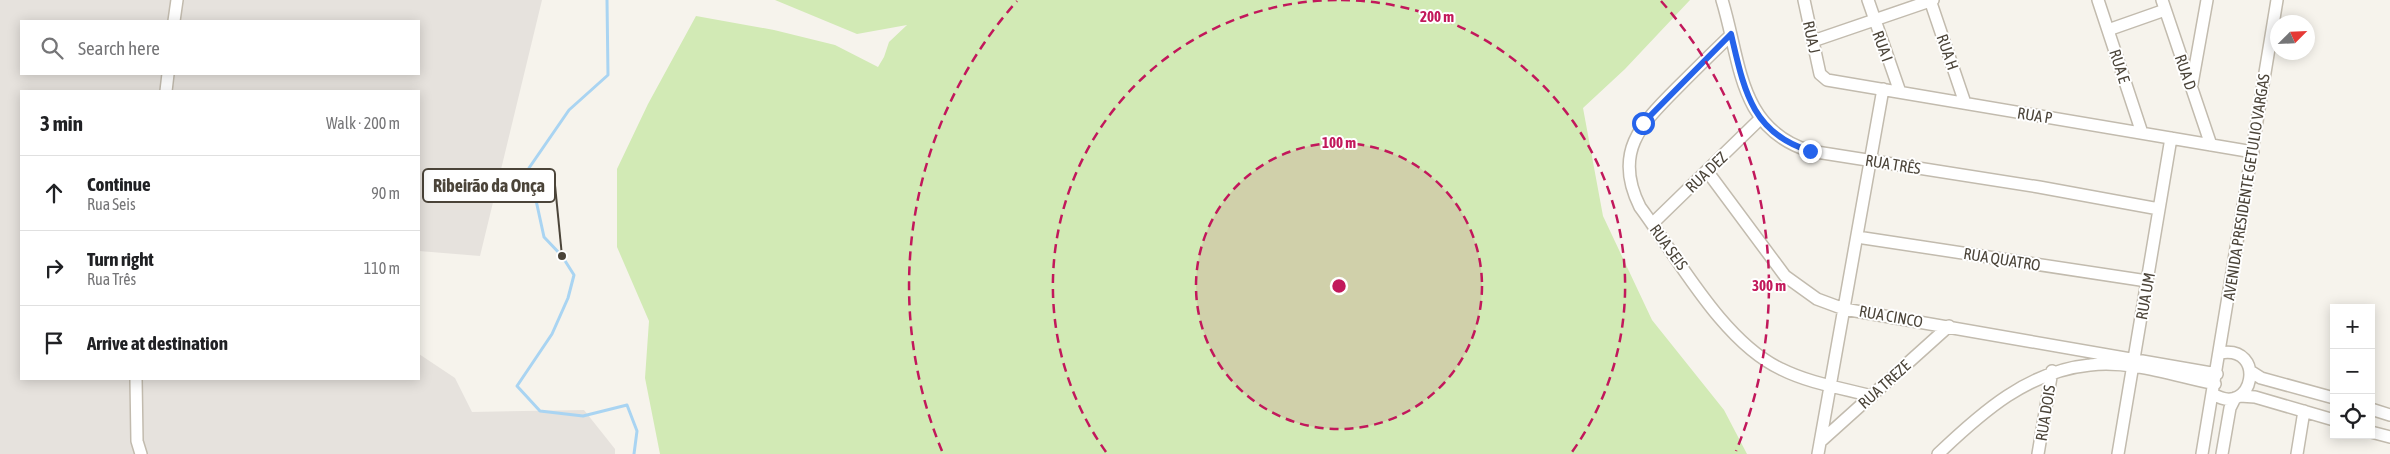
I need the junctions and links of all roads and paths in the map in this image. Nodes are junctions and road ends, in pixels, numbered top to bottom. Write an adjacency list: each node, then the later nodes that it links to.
1 (177, 0): 11 (street)
2 (1722, 0): 13 (street, RUA TRÊS)
3 (1804, 0): 14 (street, RUA J)
4 (1868, 0): 10 (street, RUA I)
5 (1931, 0): 10 (street); 21 (street, RUA H)
6 (2098, 0): 12 (street, RUA E)
7 (2207, 0): 17 (street)
8 (2277, 0): 26 (street, AVENIDA PRESIDENTE GETULIO VARGAS)
9 (2163, 5): 12 (street); 17 (street, RUA D)
10 (1874, 19): 14 (street); 20 (street, RUA I)
11 (174, 20)
12 (2108, 30): 23 (street, RUA E)
13 (1731, 34): 22 (street, RUA TRÊS); 30 (street, RUA SEIS)
14 (1813, 41): 15 (street, RUA J)
15 (1820, 74): 18 (street, RUA P)
16 (168, 75): 19 (street)
17 (2191, 86): 25 (street, RUA D)
18 (1883, 89): 20 (street, RUA P); 27 (street)
19 (166, 90)
20 (1900, 92): 21 (street, RUA P)
21 (1965, 104): 23 (street, RUA P)
22 (1760, 119): 27 (street, RUA TRÊS); 28 (street, RUA DEZ)
23 (2142, 132): 24 (street, RUA P)
24 (2171, 138): 25 (street, RUA P); 29 (street, RUA UM)
25 (2211, 145): 26 (street, RUA P)
26 (2252, 152): 35 (street, AVENIDA PRESIDENTE GETULIO VARGAS)
27 (1870, 160): 29 (street, RUA TRÊS); 31 (street)
28 (1707, 171): 30 (street, RUA DEZ); 33 (street, RUA CINCO)
29 (2159, 209): 32 (street, RUA UM)
30 (1652, 224): 41 (street, RUA SEIS)
31 (1857, 237): 32 (street, RUA QUATRO); 33 (street)
32 (2147, 281): 36 (street, RUA UM)
33 (1844, 308): 34 (street, RUA CINCO); 41 (street)
34 (1949, 326): 36 (street, RUA CINCO); 42 (street, RUA TREZE)
35 (2220, 354): 37 (street); 40 (street, AVENIDA PRESIDENTE GETULIO VARGAS)
36 (2133, 363): 38 (street); 40 (street); 55 (street, RUA UM)
37 (2250, 371): 43 (street); 44 (street)
38 (2052, 372): 53 (street); 54 (street, RUA DOIS)
39 (136, 380): 52 (street)
40 (2215, 384): 43 (street); 56 (street, AVENIDA PRESIDENTE GETULIO VARGAS)
41 (1830, 386): 42 (street, RUA SEIS); 51 (street)
42 (1872, 396): 51 (street, RUA TREZE)
43 (2237, 397): 46 (street); 57 (street)
44 (2330, 397)
45 (2375, 410): 47 (street)
46 (2304, 411): 48 (street); 58 (street)
47 (2390, 415)
48 (2330, 419)
49 (2375, 433): 50 (street)
50 (2390, 437)
51 (1819, 448)
52 (141, 454)
53 (1938, 454)
54 (2038, 454)
55 (2118, 454)
56 (2202, 454)
57 (2222, 454)
58 (2297, 454)

